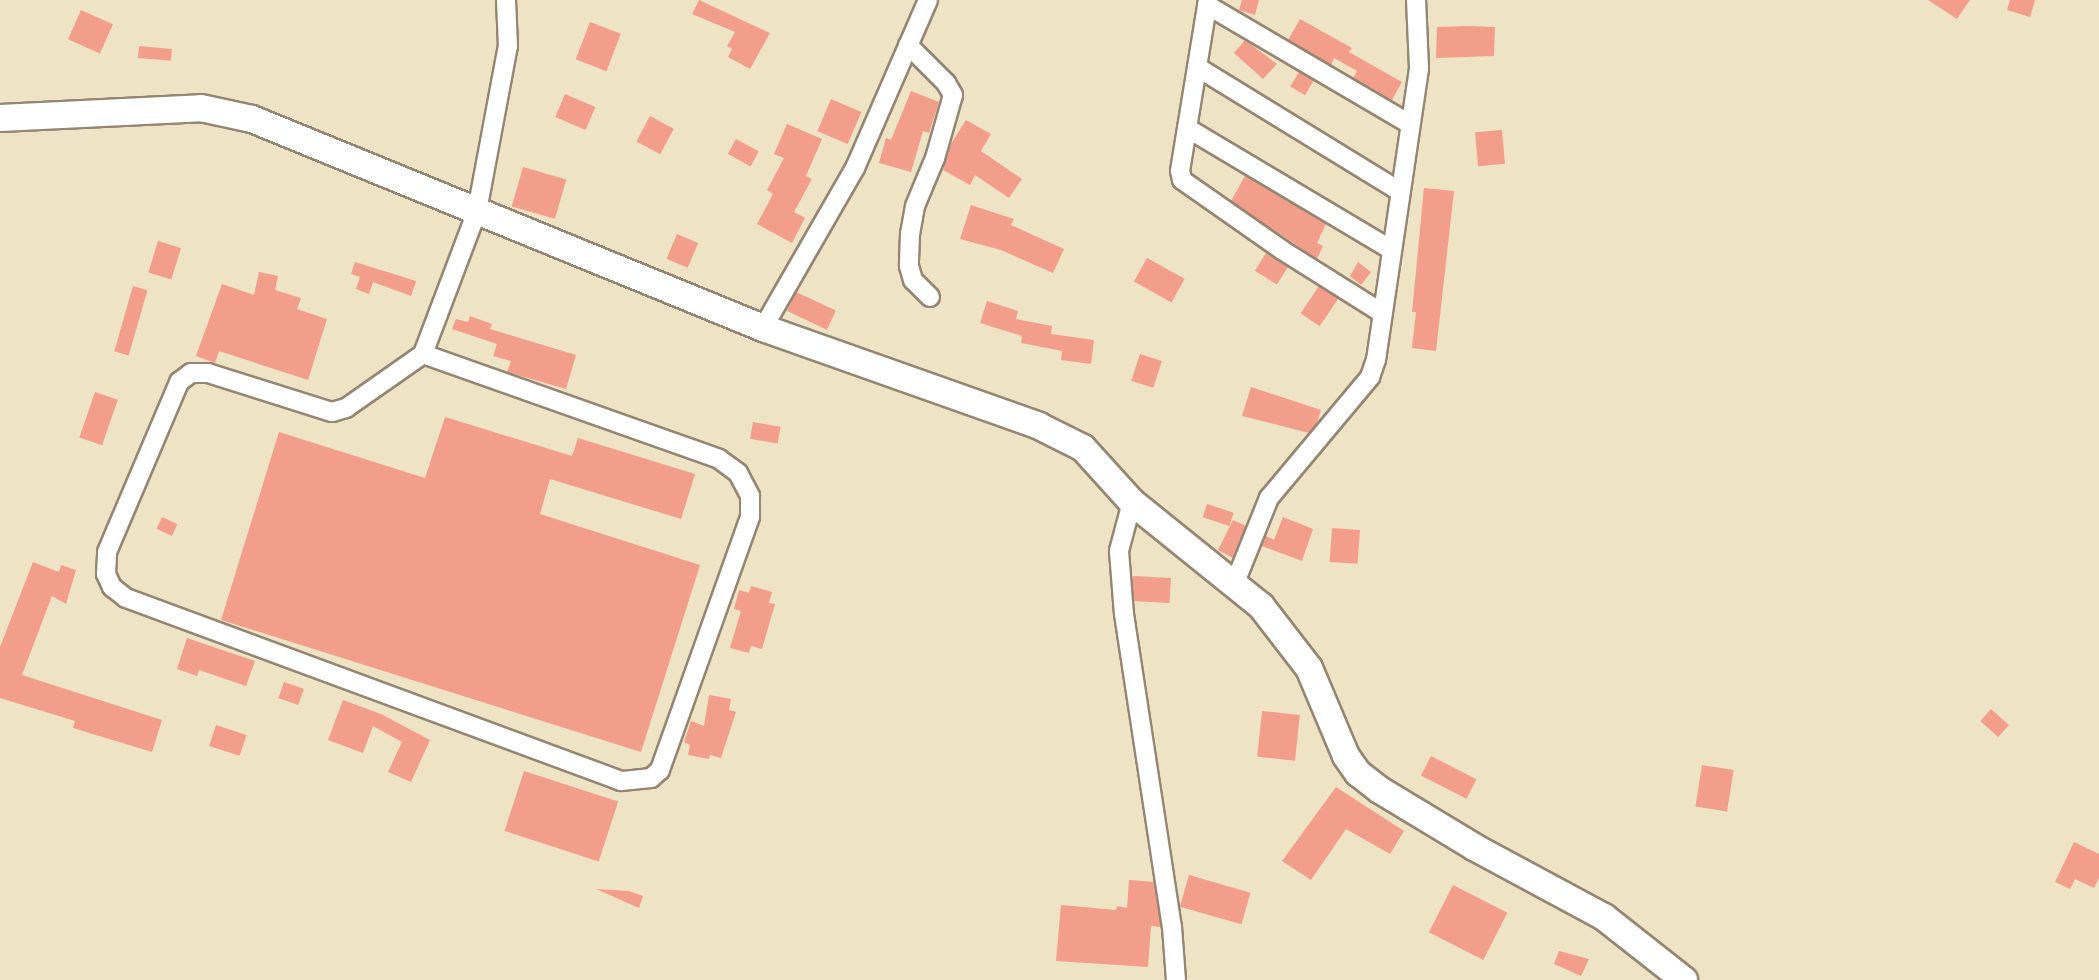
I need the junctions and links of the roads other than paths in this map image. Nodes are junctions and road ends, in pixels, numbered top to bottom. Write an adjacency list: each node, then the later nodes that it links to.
1 (506, 0): 11 (street)
2 (928, 0): 5 (street)
3 (1416, 0): 8 (street)
4 (1208, 3): 6 (street); 8 (street)
5 (908, 45): 13 (street); 15 (street)
6 (1197, 67): 9 (street); 10 (street)
7 (0, 118): 11 (main road)
8 (1410, 124): 10 (street)
9 (1187, 128): 12 (street); 14 (street)
10 (1399, 191): 12 (street)
11 (477, 211): 15 (main road); 16 (street)
12 (1390, 249): 14 (street)
13 (930, 297)
14 (1382, 312): 18 (street)
15 (763, 328): 17 (main road)
16 (423, 354): 16 (street)
17 (1132, 502): 18 (main road); 19 (street)
18 (1234, 585): 20 (main road)
19 (1176, 980)
20 (1684, 980)

